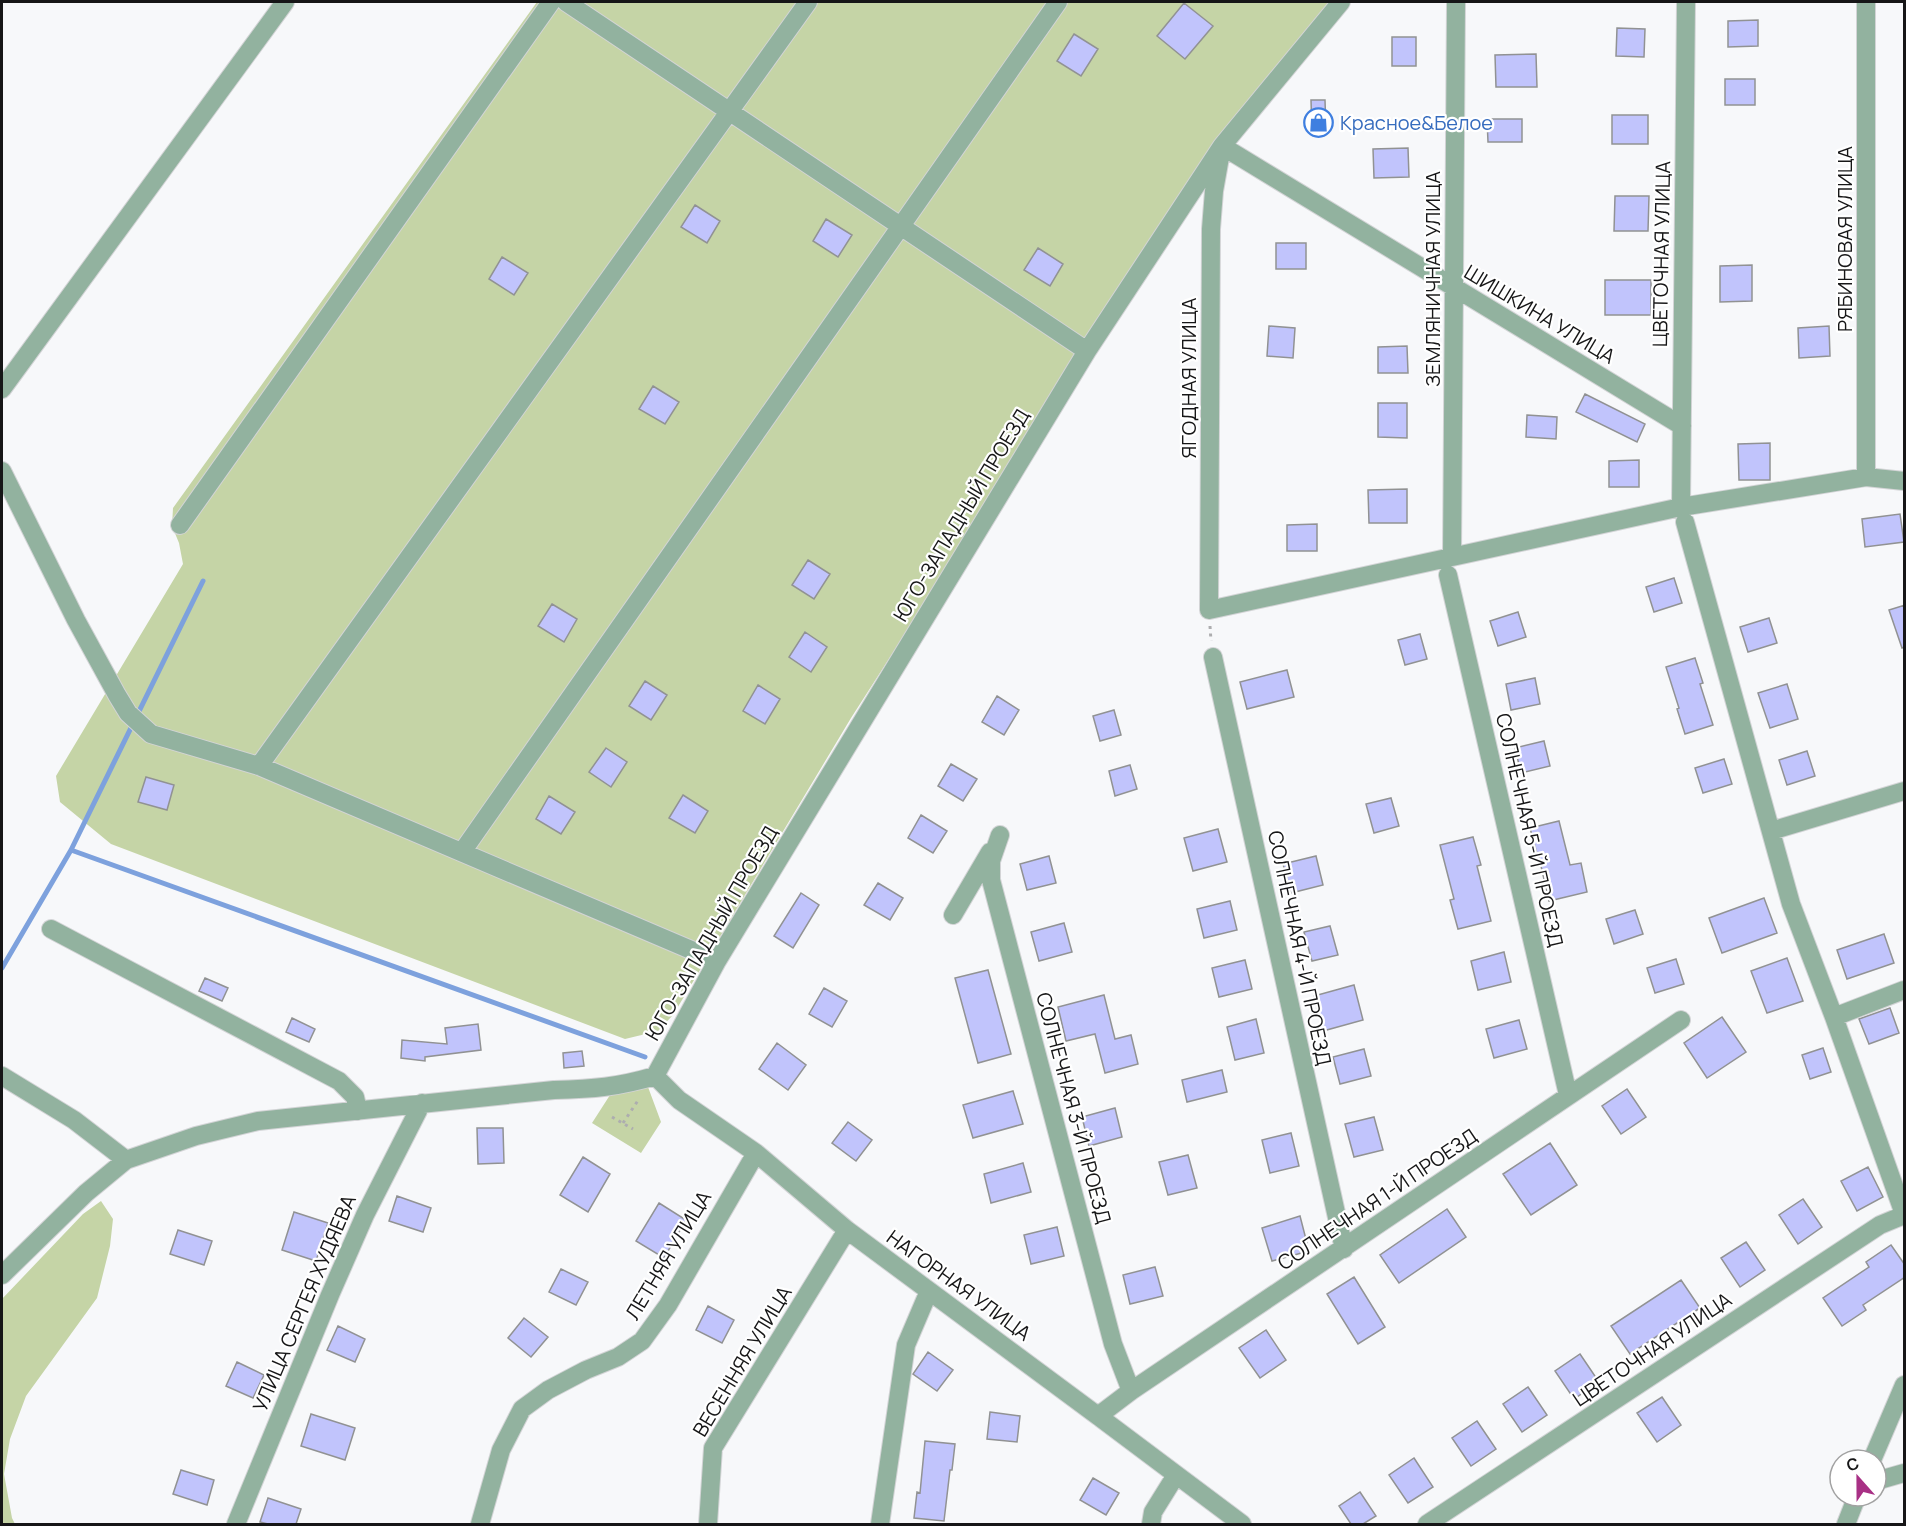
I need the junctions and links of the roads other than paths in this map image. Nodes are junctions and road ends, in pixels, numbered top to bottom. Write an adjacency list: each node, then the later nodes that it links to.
1 (285, 2): 15 (street)
2 (551, 2): 21 (street)
3 (566, 2): 10 (street)
4 (808, 2): 10 (street)
5 (1058, 2): 12 (street)
6 (1341, 2): 11 (street, ЮГО-ЗАПАДНЫЙ ПРОЕЗД)
7 (1456, 2): 13 (street, ЗЕМЛЯНИЧНАЯ УЛИЦА)
8 (1686, 2): 16 (street, ЦВЕТОЧНАЯ УЛИЦА)
9 (1866, 2): 18 (street, РЯБИНОВАЯ УЛИЦА)
10 (729, 111): 12 (street); 25 (street)
11 (1222, 146): 13 (street, ШИШКИНА УЛИЦА); 14 (street, ЮГО-ЗАПАДНЫЙ ПРОЕЗД); 22 (street, ЯГОДНАЯ УЛИЦА)
12 (901, 227): 14 (street); 28 (street)
13 (1455, 288): 16 (street, ШИШКИНА УЛИЦА); 22 (street, ЗЕМЛЯНИЧНАЯ УЛИЦА)
14 (1087, 351): 31 (street, ЮГО-ЗАПАДНЫЙ ПРОЕЗД)
15 (2, 389)
16 (1682, 426): 20 (street, ЦВЕТОЧНАЯ УЛИЦА)
17 (2, 471): 25 (street)
18 (1866, 477): 19 (street); 20 (street)
19 (1905, 482)
20 (1683, 515): 22 (street); 27 (street, ЦВЕТОЧНАЯ УЛИЦА)
21 (180, 525)
22 (1452, 557)
23 (1448, 575): 37 (street, СОЛНЕЧНАЯ 5-Й ПРОЕЗД)
24 (1213, 657): 44 (street, СОЛНЕЧНАЯ 4-Й ПРОЕЗД)
25 (259, 766): 28 (street)
26 (1905, 791): 27 (street)
27 (1771, 831): 33 (street, ЦВЕТОЧНАЯ УЛИЦА)
28 (462, 852): 31 (street)
29 (953, 915): 48 (street, СОЛНЕЧНАЯ 3-Й ПРОЕЗД)
30 (51, 929): 39 (street)
31 (717, 961): 36 (street, ЮГО-ЗАПАДНЫЙ ПРОЕЗД)
32 (1905, 990): 33 (street)
33 (1834, 1017): 42 (street, ЦВЕТОЧНАЯ УЛИЦА)
34 (1681, 1020): 37 (street, СОЛНЕЧНАЯ 1-Й ПРОЕЗД)
35 (2, 1076): 41 (street)
36 (655, 1076): 38 (street); 40 (street, НАГОРНАЯ УЛИЦА)
37 (1568, 1095): 44 (street, СОЛНЕЧНАЯ 1-Й ПРОЕЗД)
38 (422, 1103): 39 (street); 55 (street, УЛИЦА СЕРГЕЯ ХУДЯЕВА)
39 (358, 1111): 41 (street)
40 (756, 1153): 43 (street, НАГОРНАЯ УЛИЦА); 56 (street, ЛЕТНЯЯ УЛИЦА)
41 (126, 1160): 45 (street)
42 (1905, 1215): 61 (street, ЦВЕТОЧНАЯ УЛИЦА)
43 (848, 1230): 46 (street, НАГОРНАЯ УЛИЦА); 57 (street, ВЕСЕННЯЯ УЛИЦА)
44 (1344, 1249): 48 (street, СОЛНЕЧНАЯ 1-Й ПРОЕЗД)
45 (2, 1275)
46 (929, 1291): 49 (street, НАГОРНАЯ УЛИЦА); 58 (street)
47 (1905, 1385): 50 (street)
48 (1131, 1391): 49 (street, СОЛНЕЧНАЯ 1-Й ПРОЕЗД)
49 (1098, 1416): 52 (street, НАГОРНАЯ УЛИЦА)
50 (1877, 1448)
51 (1905, 1473): 53 (street)
52 (1176, 1475): 59 (street); 60 (street, НАГОРНАЯ УЛИЦА)
53 (1888, 1478)
54 (1852, 1508): 62 (street)
55 (236, 1524)
56 (480, 1524)
57 (708, 1524)
58 (880, 1524)
59 (1151, 1524)
60 (1242, 1524)
61 (1427, 1524)
62 (1846, 1524)

